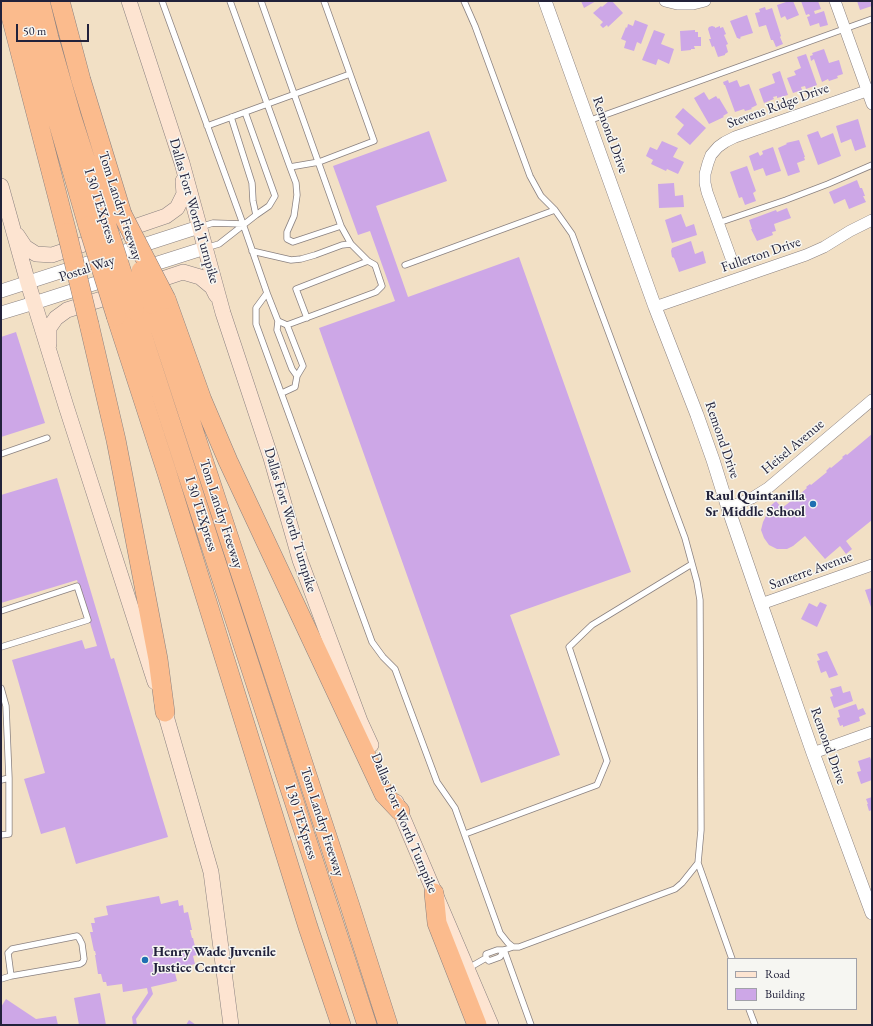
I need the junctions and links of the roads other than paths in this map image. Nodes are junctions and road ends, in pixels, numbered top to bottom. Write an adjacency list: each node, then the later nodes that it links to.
1 (7, 1): 70 (highway, bridge)
2 (23, 1): 33 (highway, Tom Landry Freeway)
3 (40, 1): 33 (highway, I 30 TEXpress)
4 (60, 1): 33 (highway, Tom Landry Freeway)
5 (129, 1): 27 (main road, Dallas Fort Worth Turnpike)
6 (162, 1): 25 (lane)
7 (230, 1): 20 (lane)
8 (261, 1): 19 (lane)
9 (324, 1): 17 (lane)
10 (464, 1): 31 (lane)
11 (545, 1): 24 (street, Remond Drive)
12 (665, 1): 13 (street)
13 (705, 1)
14 (835, 1): 16 (street)
15 (872, 19): 16 (lane)
16 (845, 28): 18 (street); 24 (lane)
17 (350, 74): 19 (lane); 26 (lane)
18 (870, 90): 21 (street); 35 (street, Stevens Ridge Drive)
19 (295, 94): 20 (lane); 26 (lane)
20 (267, 104): 22 (lane); 29 (lane)
21 (872, 104)
22 (245, 112): 23 (lane); 32 (lane)
23 (231, 117): 25 (lane); 32 (lane)
24 (587, 121): 51 (street, Remond Drive)
25 (207, 126): 36 (lane)
26 (319, 162): 29 (lane); 37 (lane)
27 (182, 163): 38 (main road, Dallas Fort Worth Turnpike); 39 (main road)
28 (872, 165): 35 (lane)
29 (290, 167): 37 (lane)
30 (1, 186): 39 (main road)
31 (555, 210): 45 (lane); 64 (lane)
32 (256, 215): 36 (lane)
33 (105, 220): 50 (highway, Tom Landry Freeway, bridge); 89 (highway, Tom Landry Freeway, bridge)
34 (872, 220): 51 (street, Fullerton Drive)
35 (718, 223): 43 (street, Stevens Ridge Drive)
36 (243, 224): 38 (lane); 41 (lane); 42 (lane)
37 (341, 226): 40 (lane)
38 (199, 227): 41 (main road, Dallas Fort Worth Turnpike); 46 (street, Postal Way)
39 (13, 229): 46 (main road)
40 (351, 244): 42 (lane); 44 (lane)
41 (205, 248): 49 (street, Postal Way); 53 (main road, Dallas Fort Worth Turnpike)
42 (252, 251): 48 (lane)
43 (731, 258)
44 (368, 261): 54 (lane); 54 (lane)
45 (405, 265)
46 (28, 283): 47 (street, Postal Way); 49 (main road)
47 (1, 291)
48 (267, 294): 55 (lane); 59 (lane)
49 (34, 303): 52 (street, Postal Way); 57 (main road)
50 (150, 304): 75 (highway); 90 (highway, I 30 TEXpress); 91 (highway, Tom Landry Freeway)
51 (655, 307): 63 (street, Remond Drive)
52 (1, 313)
53 (224, 313): 57 (main road); 75 (main road, Dallas Fort Worth Turnpike)
54 (307, 318): 56 (lane)
55 (278, 321): 56 (lane); 58 (lane)
56 (287, 325): 58 (lane)
57 (49, 350): 70 (main road)
58 (297, 376): 59 (lane)
59 (282, 393): 76 (lane)
60 (872, 400): 63 (street, Heisel Avenue)
61 (47, 438): 62 (lane)
62 (1, 454)
63 (728, 508): 66 (street, Remond Drive)
64 (692, 564): 76 (lane); 78 (lane)
65 (872, 565): 66 (street, Santerre Avenue)
66 (761, 604): 72 (street, Remond Drive)
67 (1, 611): 68 (lane)
68 (1, 647)
69 (1, 688): 73 (lane)
70 (165, 712): 88 (main road)
71 (872, 732): 72 (street)
72 (813, 753): 80 (street, Remond Drive)
73 (9, 778): 74 (lane); 77 (lane)
74 (1, 780)
75 (400, 811): 79 (main road, Dallas Fort Worth Turnpike)
76 (465, 834): 81 (lane)
77 (1, 835)
78 (698, 863): 81 (lane); 83 (lane)
79 (434, 893): 84 (main road, Dallas Fort Worth Turnpike); 92 (highway)
80 (871, 905)
81 (513, 947): 82 (lane)
82 (504, 950): 84 (lane); 94 (lane)
83 (732, 958)
84 (467, 969): 93 (main road, Dallas Fort Worth Turnpike)
85 (11, 976): 85 (lane); 86 (lane)
86 (1, 979)
87 (749, 1010): 95 (lane)
88 (231, 1025)
89 (341, 1025)
90 (367, 1025)
91 (388, 1025)
92 (477, 1025)
93 (491, 1025)
94 (531, 1025)
95 (755, 1025)

